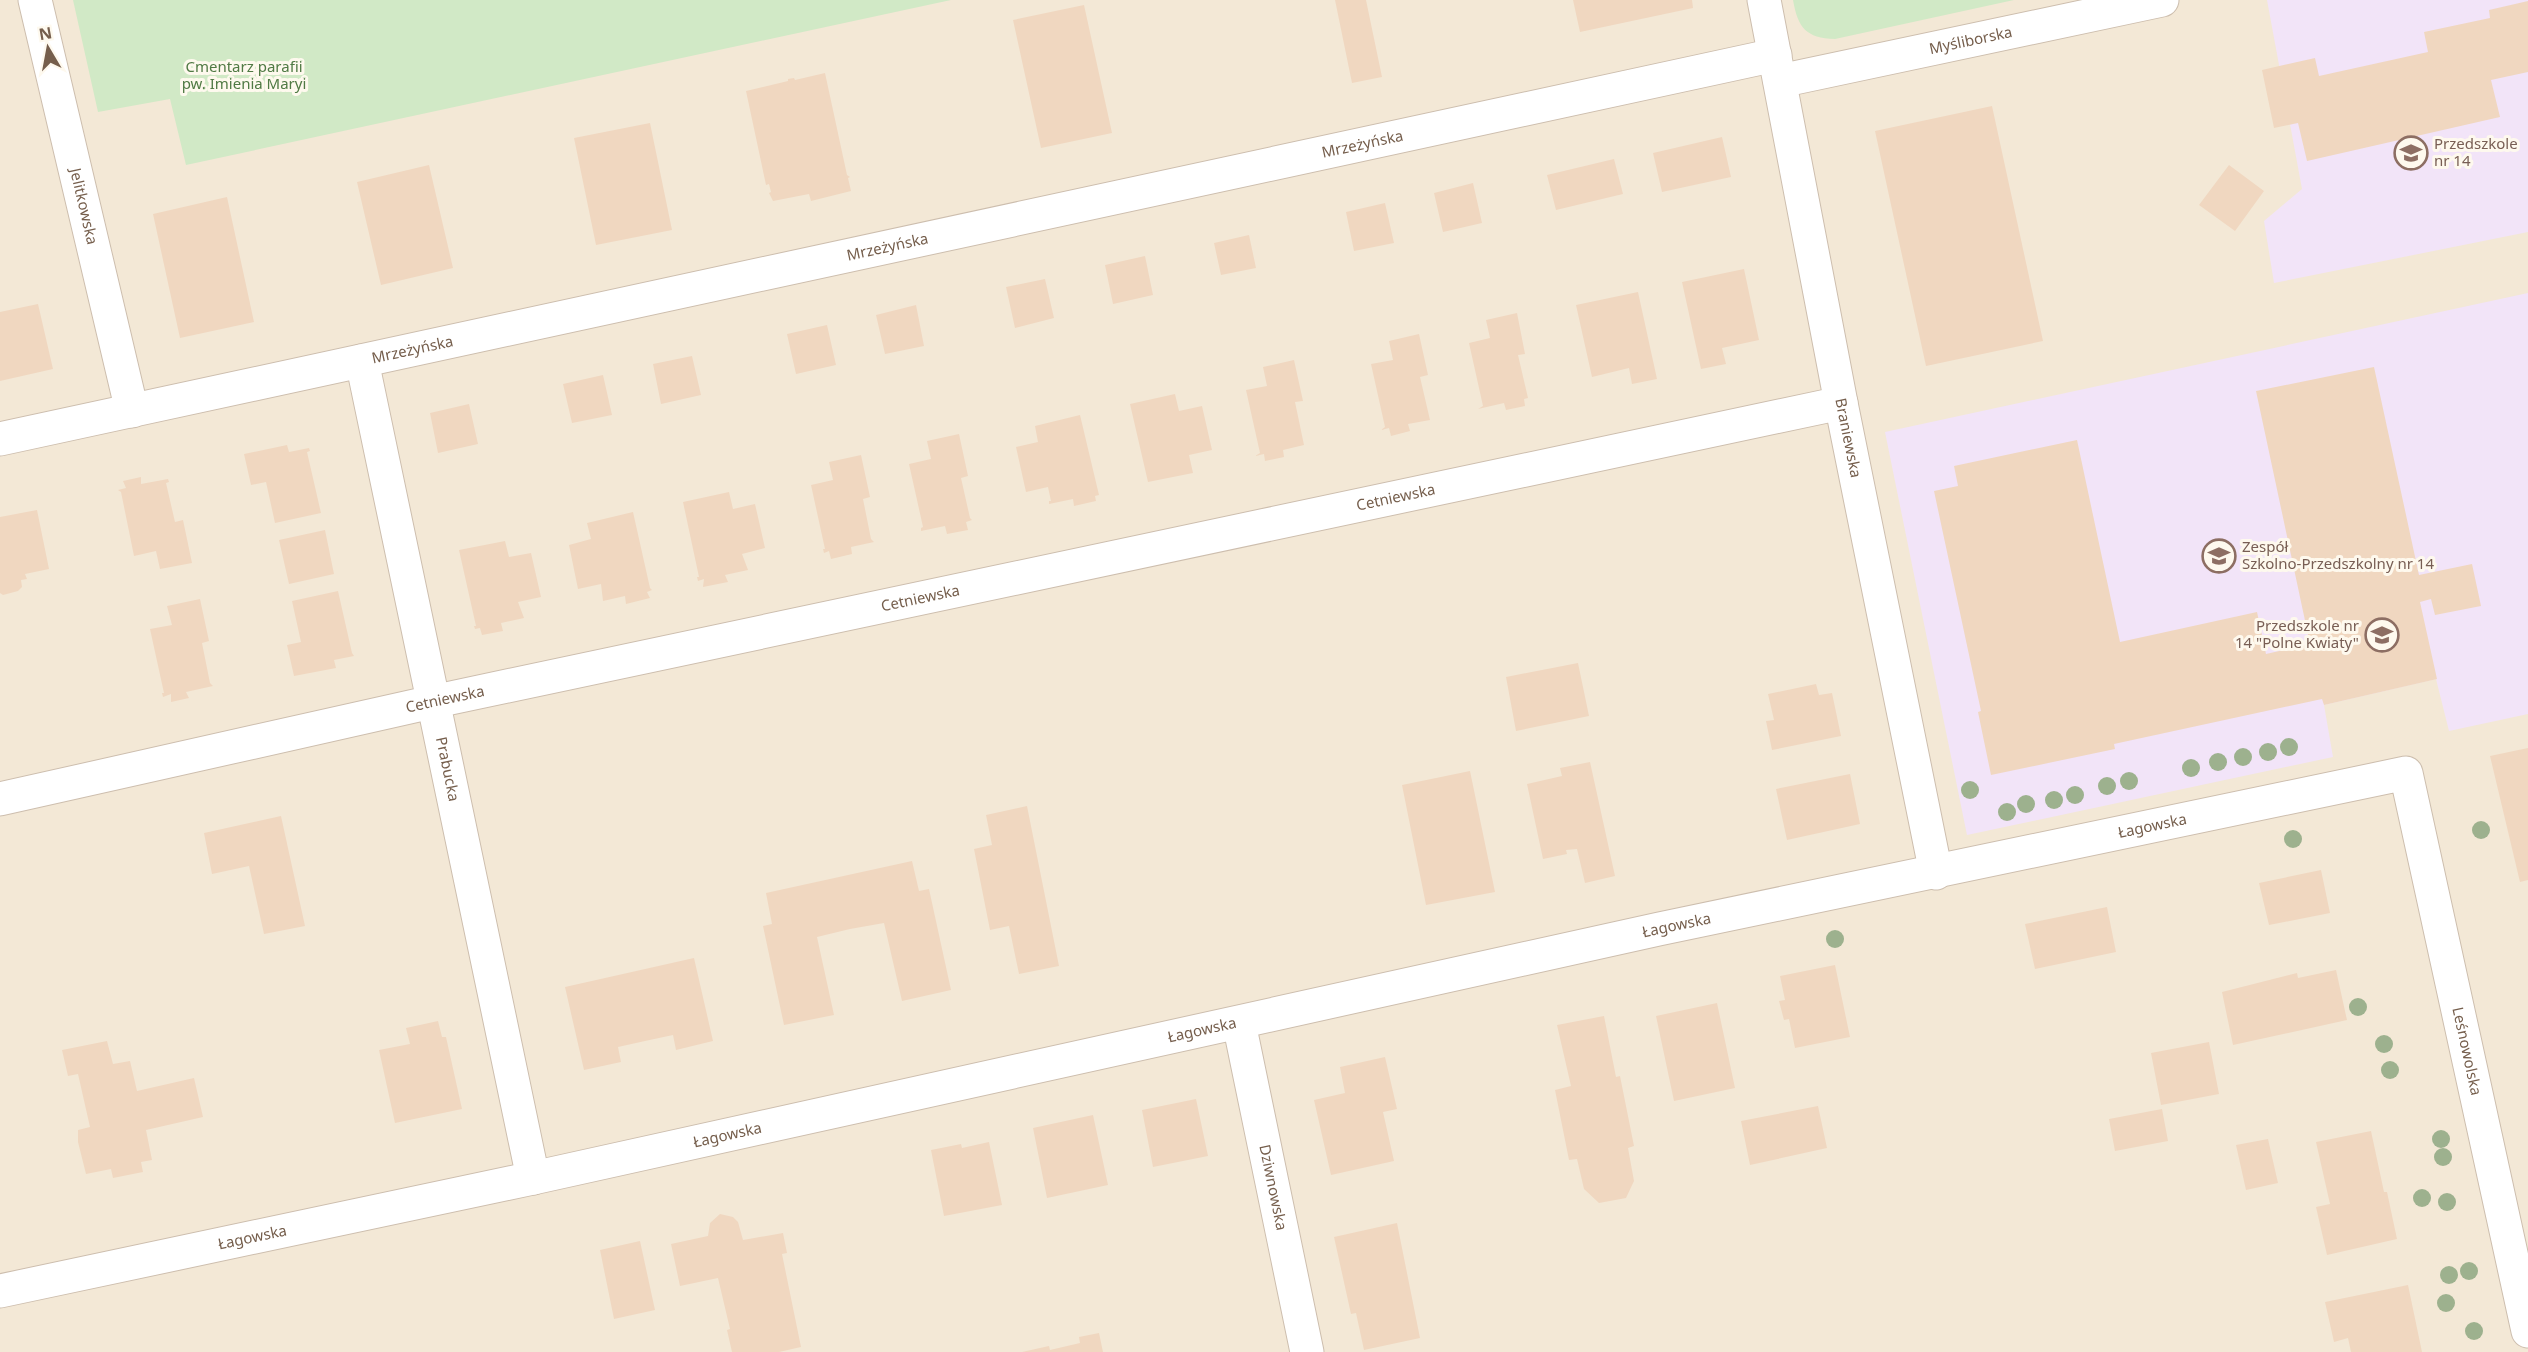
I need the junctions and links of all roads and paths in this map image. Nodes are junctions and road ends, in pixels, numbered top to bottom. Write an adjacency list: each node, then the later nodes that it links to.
1 (35, 0): 7 (street, Jelitkowska)
2 (1764, 0): 4 (street, Braniewska)
3 (2162, 0): 4 (street, Myśliborska)
4 (1777, 68): 5 (street, Mrzeżyńska); 6 (street, Braniewska)
5 (363, 361): 7 (street, Mrzeżyńska); 9 (street, Prabucka)
6 (1841, 403): 9 (street, Cetniewska); 12 (street, Braniewska)
7 (132, 411): 8 (street, Mrzeżyńska)
8 (0, 439)
9 (432, 702): 11 (street, Cetniewska); 14 (street, Prabucka)
10 (2406, 773): 12 (street, Łagowska); 16 (street, Leśnowolska)
11 (0, 799)
12 (1936, 873): 13 (street, Łagowska)
13 (1239, 1023): 14 (street, Łagowska); 17 (street, Dziwnowska)
14 (533, 1178): 15 (street, Łagowska)
15 (0, 1291)
16 (2528, 1331)
17 (1307, 1352)

